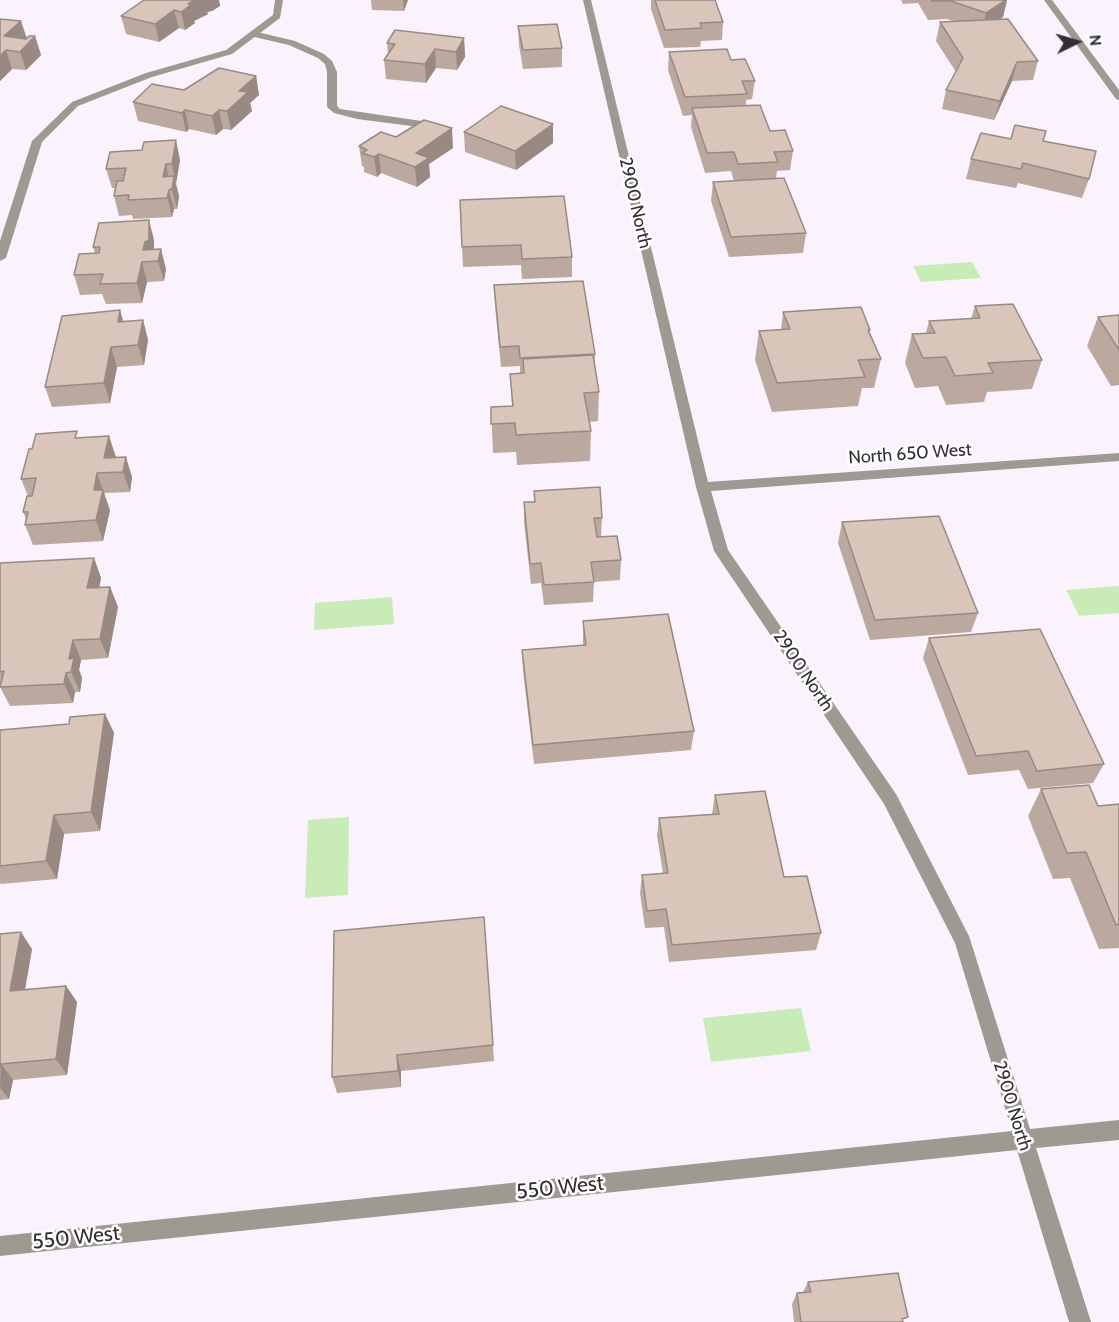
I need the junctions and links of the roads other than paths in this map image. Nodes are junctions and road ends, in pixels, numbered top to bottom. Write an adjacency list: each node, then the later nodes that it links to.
1 (279, 0): 4 (street)
2 (587, 0): 9 (street, 2900 North)
3 (1048, 0): 5 (street)
4 (253, 34): 6 (street); 7 (street)
5 (1119, 97)
6 (445, 127)
7 (0, 258)
8 (1119, 457): 9 (street, North 650 West)
9 (704, 487): 11 (street, 2900 North)
10 (1119, 1130): 11 (street, 550 West)
11 (1022, 1140): 12 (street, 550 West); 13 (street, 2900 North)
12 (0, 1246)
13 (1080, 1322)

